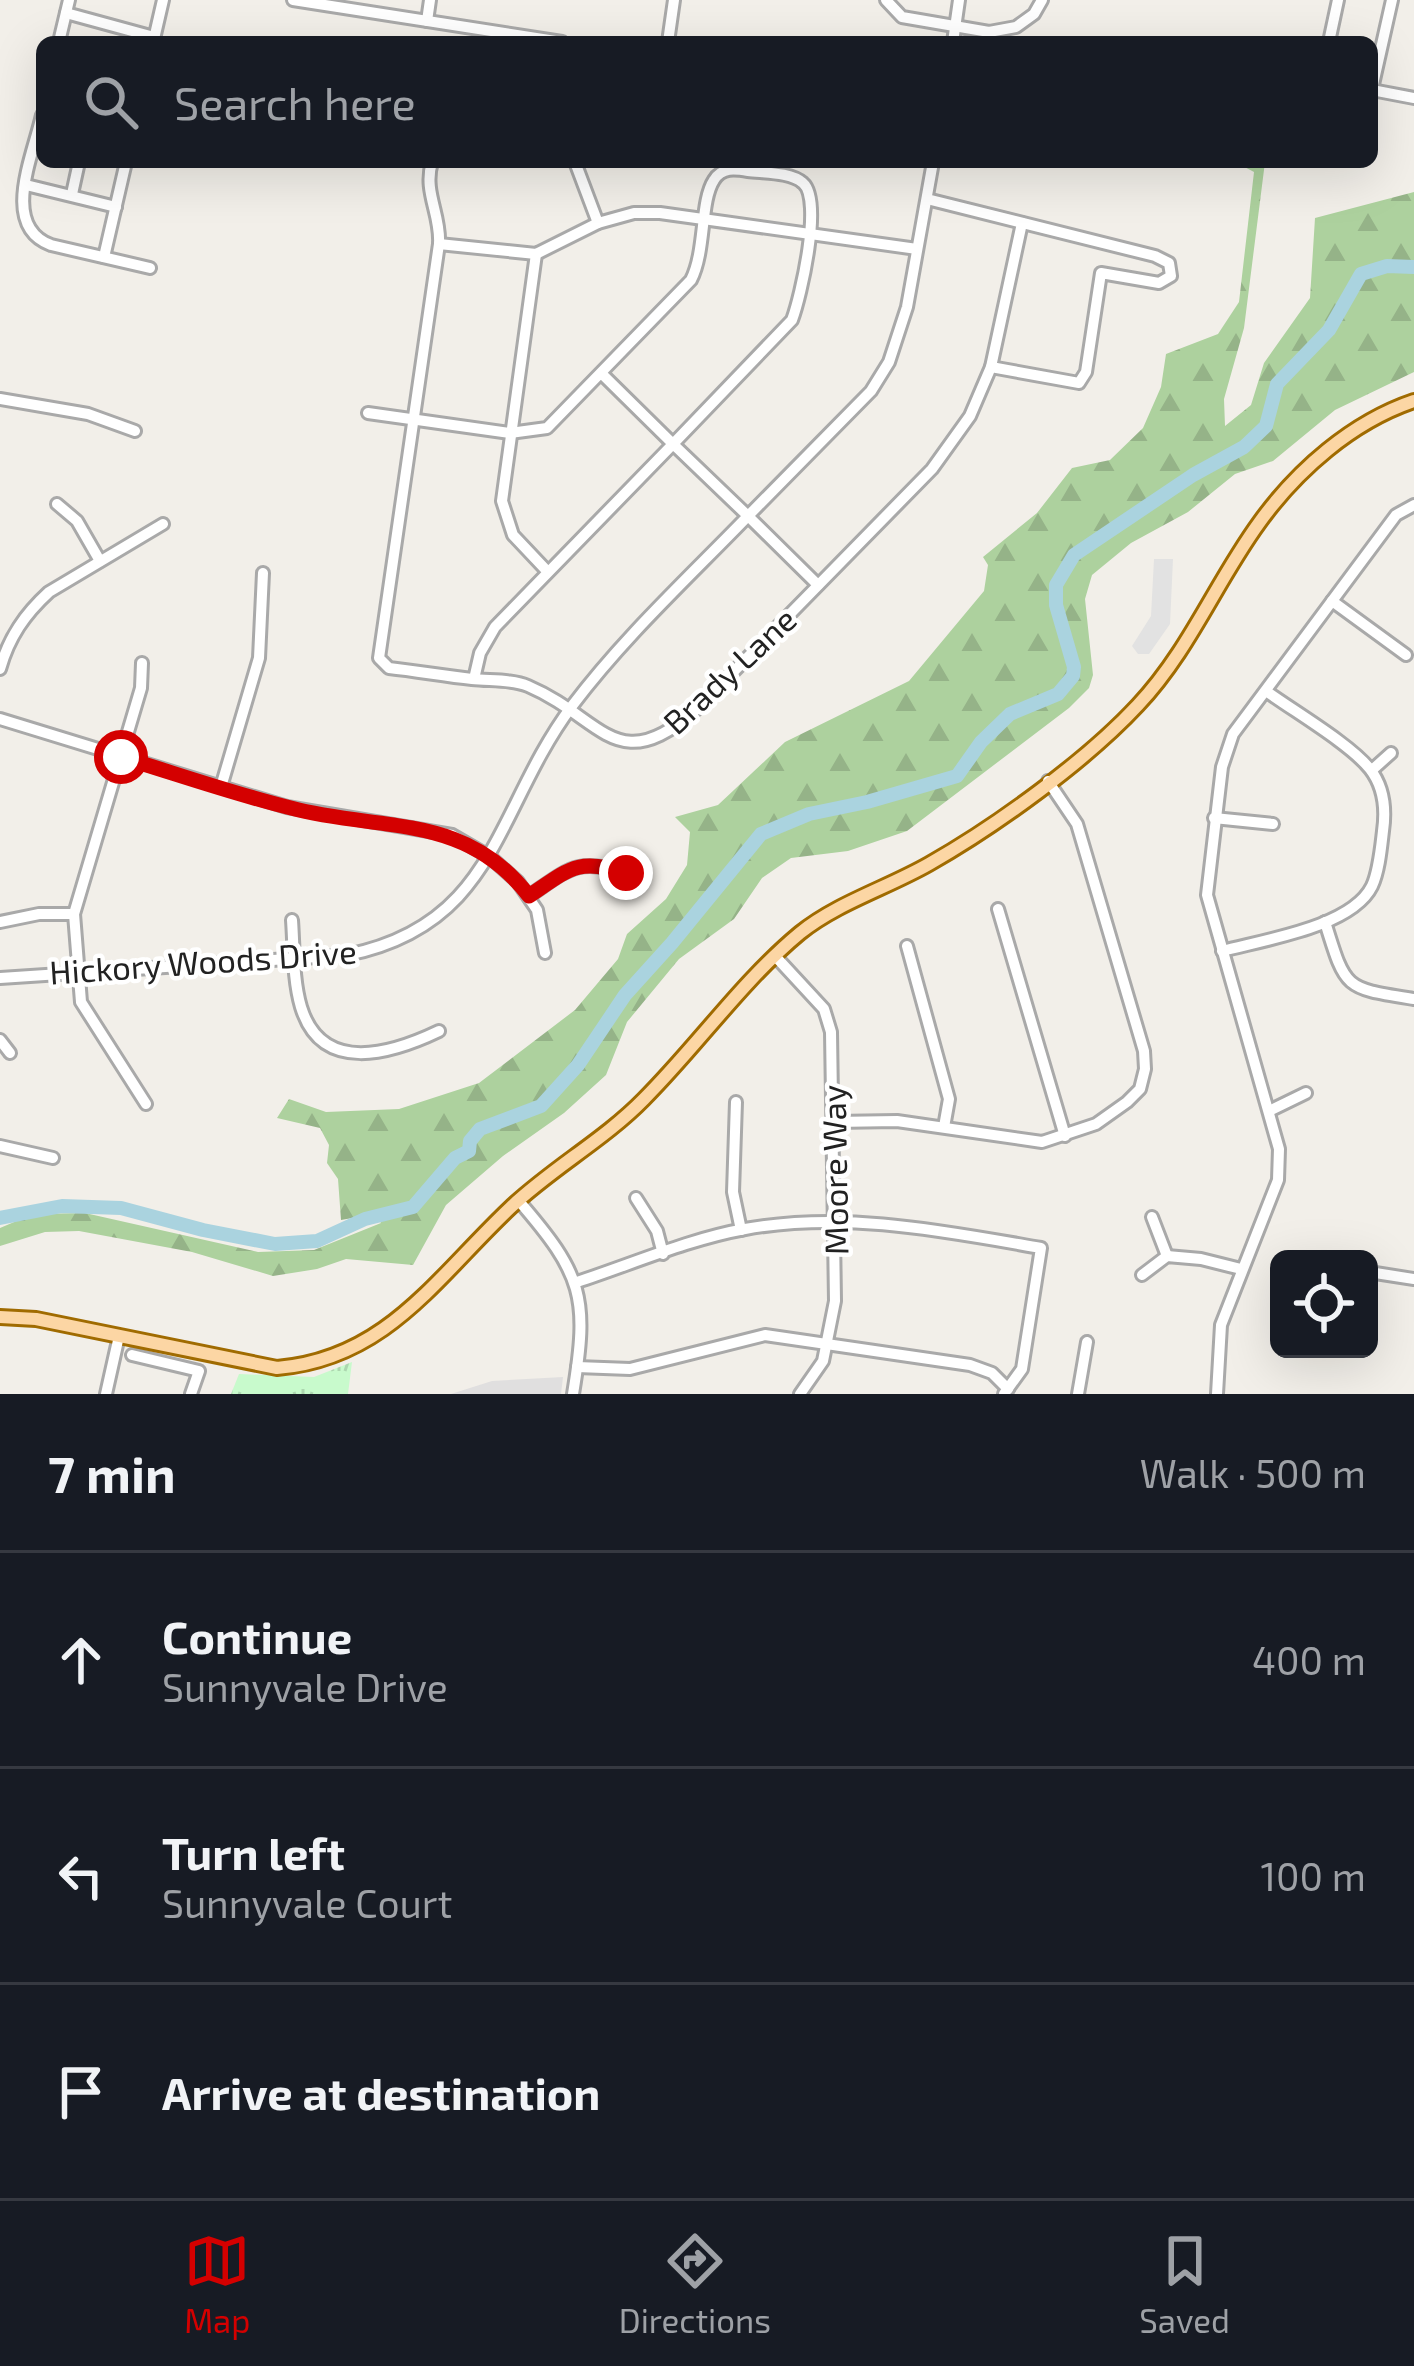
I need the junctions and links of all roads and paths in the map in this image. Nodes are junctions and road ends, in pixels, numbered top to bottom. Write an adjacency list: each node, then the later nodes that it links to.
1 (163, 0): 16 (street)
2 (293, 0): 11 (street)
3 (430, 0): 11 (street)
4 (674, 0): 18 (street)
5 (886, 0): 13 (street)
6 (959, 0): 13 (street)
7 (1042, 0): 13 (street)
8 (1338, 0): 20 (street)
9 (1392, 0): 21 (street)
10 (67, 7): 12 (street)
11 (427, 21): 17 (street)
12 (111, 25): 14 (street); 15 (street)
13 (956, 27): 19 (street)
14 (108, 36)
15 (145, 36)
16 (155, 36)
17 (523, 36)
18 (669, 36)
19 (954, 36)
20 (1330, 36)
21 (1378, 63)
22 (1378, 91): 23 (street)
23 (1414, 98)
24 (36, 142): 30 (street)
25 (78, 168): 31 (street)
26 (125, 168): 33 (street)
27 (431, 168): 38 (street)
28 (577, 168): 35 (street)
29 (932, 168): 32 (street, Hickory Woods Drive)
30 (26, 185): 31 (street); 42 (street)
31 (72, 194): 33 (street)
32 (926, 199): 36 (street); 40 (street, Hickory Woods Drive)
33 (116, 207): 42 (street)
34 (706, 221): 35 (street); 37 (street); 37 (street); 46 (street)
35 (598, 223): 41 (street)
36 (1022, 223): 39 (street); 45 (street, Brady Lane)
37 (809, 235): 40 (street); 53 (street)
38 (439, 244): 41 (street); 50 (street)
39 (1106, 244): 44 (street); 44 (street)
40 (917, 249): 56 (street, Hickory Woods Drive)
41 (536, 254): 52 (street)
42 (104, 257): 43 (street)
43 (150, 268)
44 (1101, 273): 45 (street)
45 (991, 367): 61 (street, Brady Lane)
46 (601, 373): 52 (street); 53 (street)
47 (0, 399): 51 (street)
48 (1414, 401): 73 (main road)
49 (368, 413): 50 (street)
50 (412, 420): 52 (street); 66 (street, Brady Lane)
51 (135, 431)
52 (510, 433): 59 (street)
53 (674, 444): 56 (street); 59 (street)
54 (57, 504): 58 (street)
55 (1414, 505): 62 (street)
56 (748, 516): 61 (street); 68 (street, Hickory Woods Drive)
57 (164, 524): 58 (street)
58 (100, 562): 65 (street)
59 (548, 571): 66 (street)
60 (262, 573): 74 (street)
61 (818, 585): 68 (street, Brady Lane)
62 (1333, 601): 63 (street); 67 (street)
63 (1406, 656)
64 (142, 662): 71 (street)
65 (0, 669)
66 (474, 680): 68 (street, Brady Lane)
67 (1266, 691): 72 (street); 75 (street)
68 (570, 709): 77 (street, Hickory Woods Drive)
69 (0, 719): 71 (street)
70 (1391, 753): 72 (street)
71 (121, 757): 74 (street); 81 (street)
72 (1372, 770): 84 (street)
73 (1048, 781): 88 (main road); 100 (street)
74 (221, 787): 77 (street)
75 (1214, 818): 76 (street); 86 (street)
76 (1274, 824)
77 (490, 857): 79 (street); 89 (street, Hickory Woods Drive)
78 (626, 873): 79 (street)
79 (529, 896): 87 (street)
80 (998, 909): 100 (street)
81 (74, 914): 83 (street); 90 (street)
82 (292, 920): 89 (street)
83 (0, 922)
84 (1324, 922): 86 (street); 92 (street)
85 (907, 946): 99 (street)
86 (1222, 951): 97 (street)
87 (545, 952)
88 (776, 957): 98 (street, Moore Way); 104 (main road)
89 (295, 960): 90 (street, Hickory Woods Drive); 93 (street)
90 (77, 971): 91 (street, Hickory Woods Drive); 96 (street)
91 (0, 978)
92 (1414, 999)
93 (439, 1031)
94 (1306, 1093): 97 (street)
95 (736, 1102): 107 (street)
96 (146, 1104)
97 (1269, 1111): 110 (street)
98 (834, 1122): 99 (street); 106 (street, Moore Way)
99 (944, 1127): 100 (street)
100 (1065, 1136)
101 (0, 1146): 102 (street)
102 (53, 1158)
103 (636, 1198): 108 (street)
104 (518, 1200): 114 (street); 116 (main road)
105 (1152, 1216): 109 (street)
106 (834, 1223): 107 (street); 118 (street, Moore Way); 121 (street)
107 (741, 1229): 108 (street)
108 (663, 1254): 114 (street)
109 (1167, 1256): 110 (street); 112 (street)
110 (1241, 1269): 127 (street)
111 (1378, 1273): 113 (street)
112 (1142, 1275)
113 (1414, 1276)
114 (577, 1282): 120 (street)
115 (0, 1317): 116 (main road)
116 (118, 1336): 122 (street)
117 (1087, 1342): 126 (street)
118 (828, 1345): 120 (street); 121 (street); 125 (street, Moore Way)
119 (132, 1355): 123 (street)
120 (577, 1367): 124 (street)
121 (1006, 1392)
122 (106, 1394)
123 (190, 1394)
124 (573, 1394)
125 (800, 1394)
126 (1078, 1394)
127 (1217, 1394)

